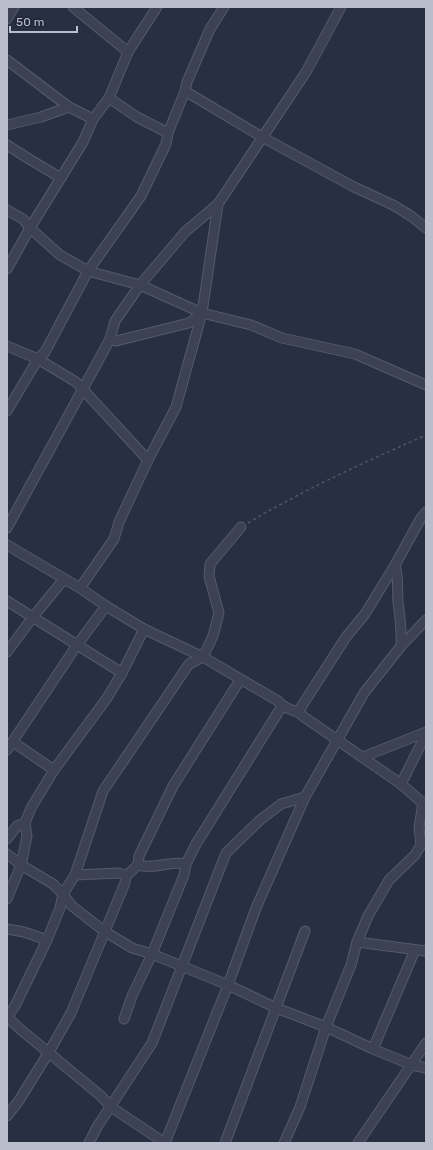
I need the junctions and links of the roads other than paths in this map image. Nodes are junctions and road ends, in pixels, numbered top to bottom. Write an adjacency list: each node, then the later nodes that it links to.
1 (14, 7): 6 (street)
2 (157, 7): 7 (street)
3 (224, 7): 9 (street)
4 (341, 7): 15 (street)
5 (75, 8): 7 (street)
6 (7, 19)
7 (128, 52): 10 (street)
8 (7, 60): 11 (street)
9 (185, 91): 14 (street); 15 (street)
10 (109, 98): 12 (street); 14 (street)
11 (69, 108): 12 (street); 13 (street)
12 (93, 119): 17 (street)
13 (7, 125)
14 (168, 133): 23 (street)
15 (262, 137): 18 (street); 21 (street)
16 (7, 145): 17 (street)
17 (62, 178): 20 (street)
18 (218, 204): 24 (street); 25 (street)
19 (7, 210): 20 (street)
20 (30, 228): 22 (street); 23 (street)
21 (426, 228)
22 (7, 269)
23 (88, 270): 24 (street); 28 (street)
24 (140, 285): 25 (street); 26 (street)
25 (202, 313): 26 (street); 29 (street); 32 (street)
26 (110, 339): 30 (street)
27 (7, 346): 28 (street)
28 (38, 358): 30 (street); 31 (street)
29 (426, 385)
30 (83, 390): 32 (street); 35 (street)
31 (7, 411)
32 (148, 460): 39 (street)
33 (426, 512): 37 (street)
34 (241, 527): 48 (street)
35 (7, 528)
36 (7, 545): 38 (street)
37 (396, 565): 46 (street); 52 (street)
38 (64, 579): 39 (street); 42 (street)
39 (80, 588): 41 (street)
40 (7, 601): 42 (street)
41 (106, 606): 44 (street); 45 (street)
42 (33, 617): 45 (street); 47 (street)
43 (426, 620): 46 (street)
44 (144, 629): 48 (street); 49 (street)
45 (77, 645): 49 (street); 55 (street)
46 (401, 646): 54 (street)
47 (7, 652)
48 (203, 657): 50 (street); 68 (street)
49 (122, 673): 58 (street)
50 (240, 680): 51 (street); 67 (street)
51 (282, 706): 52 (street); 65 (street)
52 (298, 712): 54 (street)
53 (426, 733): 57 (street); 59 (street)
54 (337, 739): 57 (street); 60 (street)
55 (13, 742): 56 (street); 58 (street)
56 (7, 750)
57 (364, 757): 59 (street)
58 (54, 770): 62 (street)
59 (402, 784): 61 (street)
60 (305, 797): 80 (street); 81 (street)
61 (424, 805): 76 (street)
62 (25, 823): 63 (street); 66 (street)
63 (7, 839)
64 (7, 854): 66 (street)
65 (186, 864): 67 (street); 79 (street)
66 (21, 865): 70 (street); 71 (street)
67 (138, 865): 69 (street)
68 (75, 875): 69 (street); 70 (street)
69 (126, 876): 73 (street)
70 (63, 894): 73 (street); 75 (street)
71 (7, 899)
72 (7, 929): 75 (street)
73 (104, 931): 79 (street); 88 (street)
74 (305, 931): 82 (street)
75 (47, 940): 83 (street)
76 (357, 942): 77 (street); 85 (street)
77 (415, 950): 78 (street); 87 (street)
78 (426, 951)
79 (152, 954): 80 (street); 84 (street)
80 (181, 966): 81 (street); 91 (street)
81 (228, 985): 82 (street); 94 (street)
82 (276, 1008): 85 (street); 95 (street)
83 (7, 1017): 88 (street)
84 (124, 1019)
85 (326, 1027): 87 (street); 96 (street)
86 (426, 1043): 89 (street)
87 (373, 1049): 89 (street)
88 (49, 1052): 91 (street); 92 (street)
89 (412, 1065): 90 (street); 97 (street)
90 (426, 1068)
91 (111, 1107): 93 (street); 94 (street)
92 (7, 1116)
93 (89, 1143)
94 (165, 1143)
95 (225, 1143)
96 (284, 1143)
97 (358, 1143)

